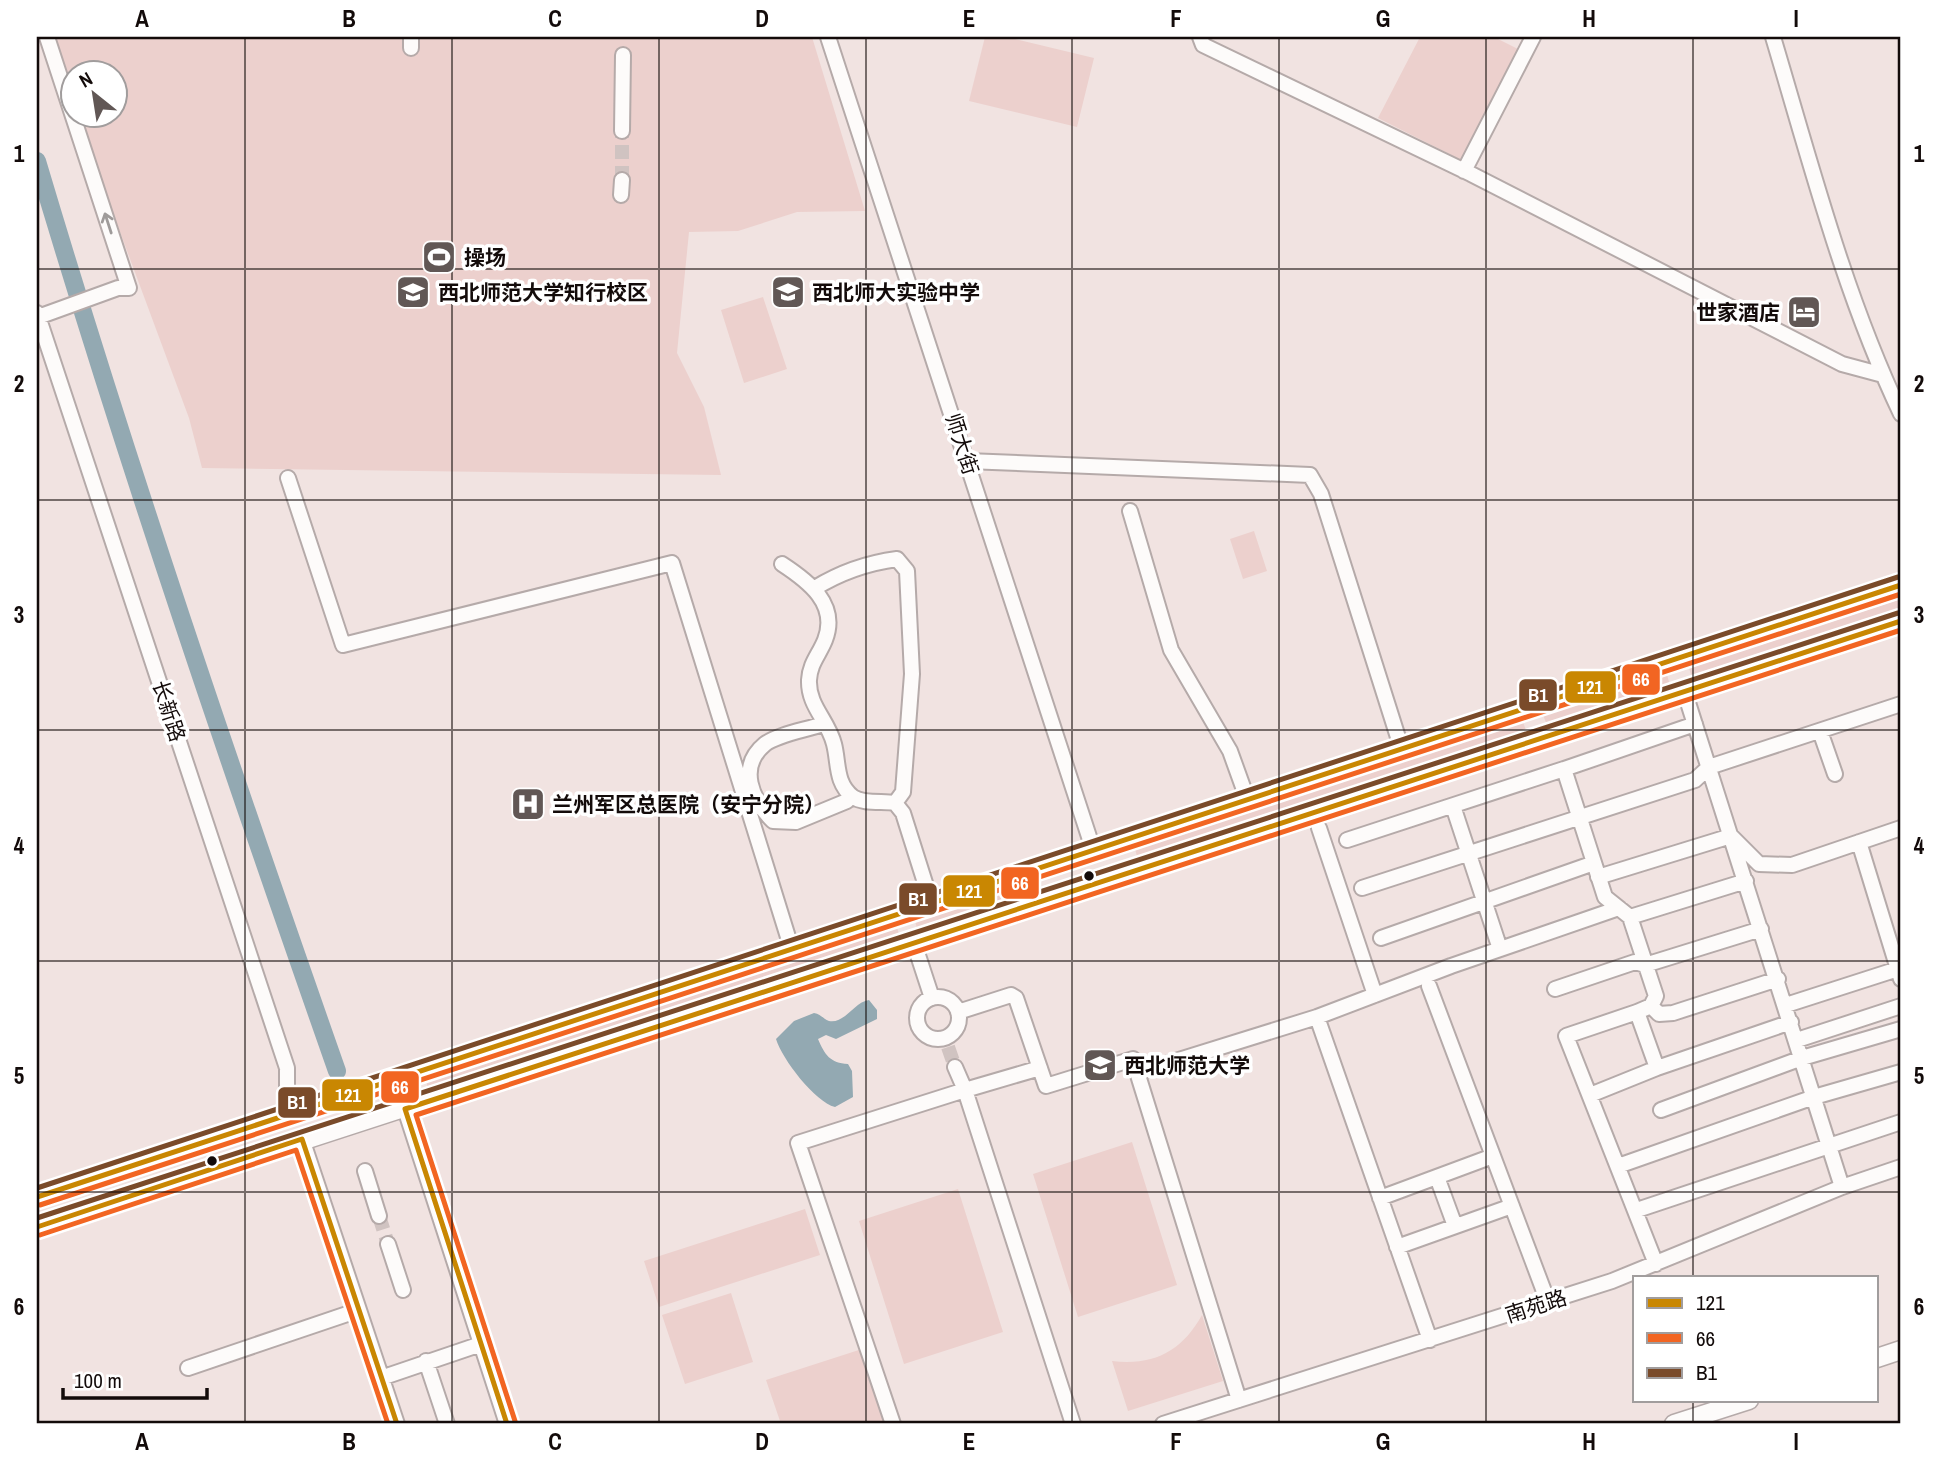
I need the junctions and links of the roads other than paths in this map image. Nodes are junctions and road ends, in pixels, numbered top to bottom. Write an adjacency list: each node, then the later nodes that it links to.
1 (47, 37): 9 (street, one-way to 1)
2 (828, 37): 12 (street, 师大街)
3 (1200, 37): 8 (street)
4 (1534, 37): 8 (street)
5 (1773, 37): 10 (street)
6 (623, 55): 7 (street)
7 (622, 131)
8 (1464, 171): 10 (street)
9 (38, 320): 79 (street, 长新路)
10 (1883, 375): 11 (street)
11 (1901, 414)
12 (967, 461): 24 (street); 38 (street, 师大街)
13 (288, 478): 50 (street)
14 (1130, 511): 29 (street)
15 (782, 564): 17 (street)
16 (1901, 585): 24 (main road)
17 (815, 588): 21 (street); 30 (street)
18 (1901, 621): 19 (main road)
19 (1684, 690): 22 (street); 48 (main road)
20 (1901, 704): 23 (street)
21 (823, 724): 28 (street); 28 (street)
22 (1695, 724): 25 (street); 26 (street)
23 (1820, 731): 25 (street); 27 (street)
24 (1402, 750): 29 (main road)
25 (1709, 767): 32 (street); 35 (street)
26 (1563, 769): 31 (street); 32 (street)
27 (1835, 774)
28 (851, 796): 30 (street)
29 (1248, 801): 38 (main road)
30 (895, 803): 44 (street)
31 (1453, 806): 36 (street); 39 (street)
32 (1579, 817): 39 (street); 40 (street)
33 (1319, 828): 56 (street)
34 (1901, 828): 37 (street)
35 (1731, 836): 37 (street); 40 (street); 41 (street)
36 (1347, 840)
37 (1859, 842): 52 (street)
38 (1094, 852): 44 (main road)
39 (1468, 853): 42 (street); 43 (street)
40 (1596, 870): 43 (street); 45 (street)
41 (1746, 881): 45 (street); 46 (street)
42 (1362, 888)
43 (1484, 901): 47 (street); 49 (street)
44 (932, 905): 50 (main road)
45 (1624, 913): 49 (street); 51 (street)
46 (1761, 929): 51 (street); 53 (street)
47 (1381, 938)
48 (914, 943): 58 (street); 65 (main road)
49 (1500, 949): 56 (street)
50 (792, 950): 57 (main road)
51 (1645, 965): 55 (street); 61 (street)
52 (1900, 972): 59 (street)
53 (1778, 979): 59 (street); 61 (street)
54 (1429, 986): 83 (street)
55 (1555, 989)
56 (1375, 995): 63 (street)
57 (645, 998): 65 (main road); 79 (main road)
58 (932, 998): 62 (street); 62 (street)
59 (1786, 1005): 64 (street)
60 (1901, 1006): 67 (street)
61 (1644, 1009): 71 (street); 75 (street)
62 (958, 1012): 70 (street)
63 (1317, 1017): 73 (street); 90 (street)
64 (1791, 1022): 67 (street); 71 (street)
65 (655, 1027): 77 (main road)
66 (1901, 1030): 68 (street)
67 (1797, 1040): 68 (street)
68 (1802, 1058): 76 (street); 78 (street)
69 (955, 1067): 74 (street)
70 (1040, 1068): 73 (street); 74 (street)
71 (1657, 1068): 75 (street)
72 (1901, 1072): 76 (street)
73 (1137, 1073): 109 (street)
74 (965, 1090): 114 (street); 115 (street)
75 (1590, 1095): 84 (street)
76 (1814, 1097): 82 (street); 84 (street)
77 (405, 1110): 81 (main road); 103 (street)
78 (1661, 1110)
79 (292, 1112): 89 (main road)
80 (1901, 1122): 82 (street)
81 (302, 1139): 95 (main road); 101 (street)
82 (1829, 1145): 88 (street); 92 (street)
83 (1493, 1156): 87 (street); 91 (street)
84 (1618, 1166): 92 (street)
85 (1901, 1167): 88 (street, 南苑路)
86 (365, 1171): 93 (street)
87 (1437, 1177): 90 (street); 94 (street)
88 (1842, 1187): 98 (street, 南苑路)
89 (37, 1197)
90 (1380, 1198): 97 (street)
91 (1512, 1206): 94 (street); 100 (street)
92 (1637, 1210): 98 (street)
93 (379, 1216)
94 (1455, 1226): 97 (street)
95 (37, 1227)
96 (388, 1244): 99 (street)
97 (1397, 1247): 102 (street)
98 (1656, 1264): 100 (street, 南苑路)
99 (403, 1290)
100 (1548, 1302): 102 (street, 南苑路)
101 (359, 1310): 107 (street); 108 (street)
102 (1430, 1340): 109 (street, 南苑路)
103 (481, 1344): 106 (street); 113 (street)
104 (1901, 1350): 105 (main road)
105 (1878, 1358)
106 (426, 1361): 108 (street); 112 (street)
107 (188, 1368)
108 (381, 1378): 111 (street)
109 (1240, 1400): 116 (street, 南苑路)
110 (1743, 1402): 117 (main road)
111 (397, 1424)
112 (447, 1424)
113 (507, 1424)
114 (893, 1424)
115 (1073, 1424)
116 (1163, 1424)
117 (1674, 1424)

